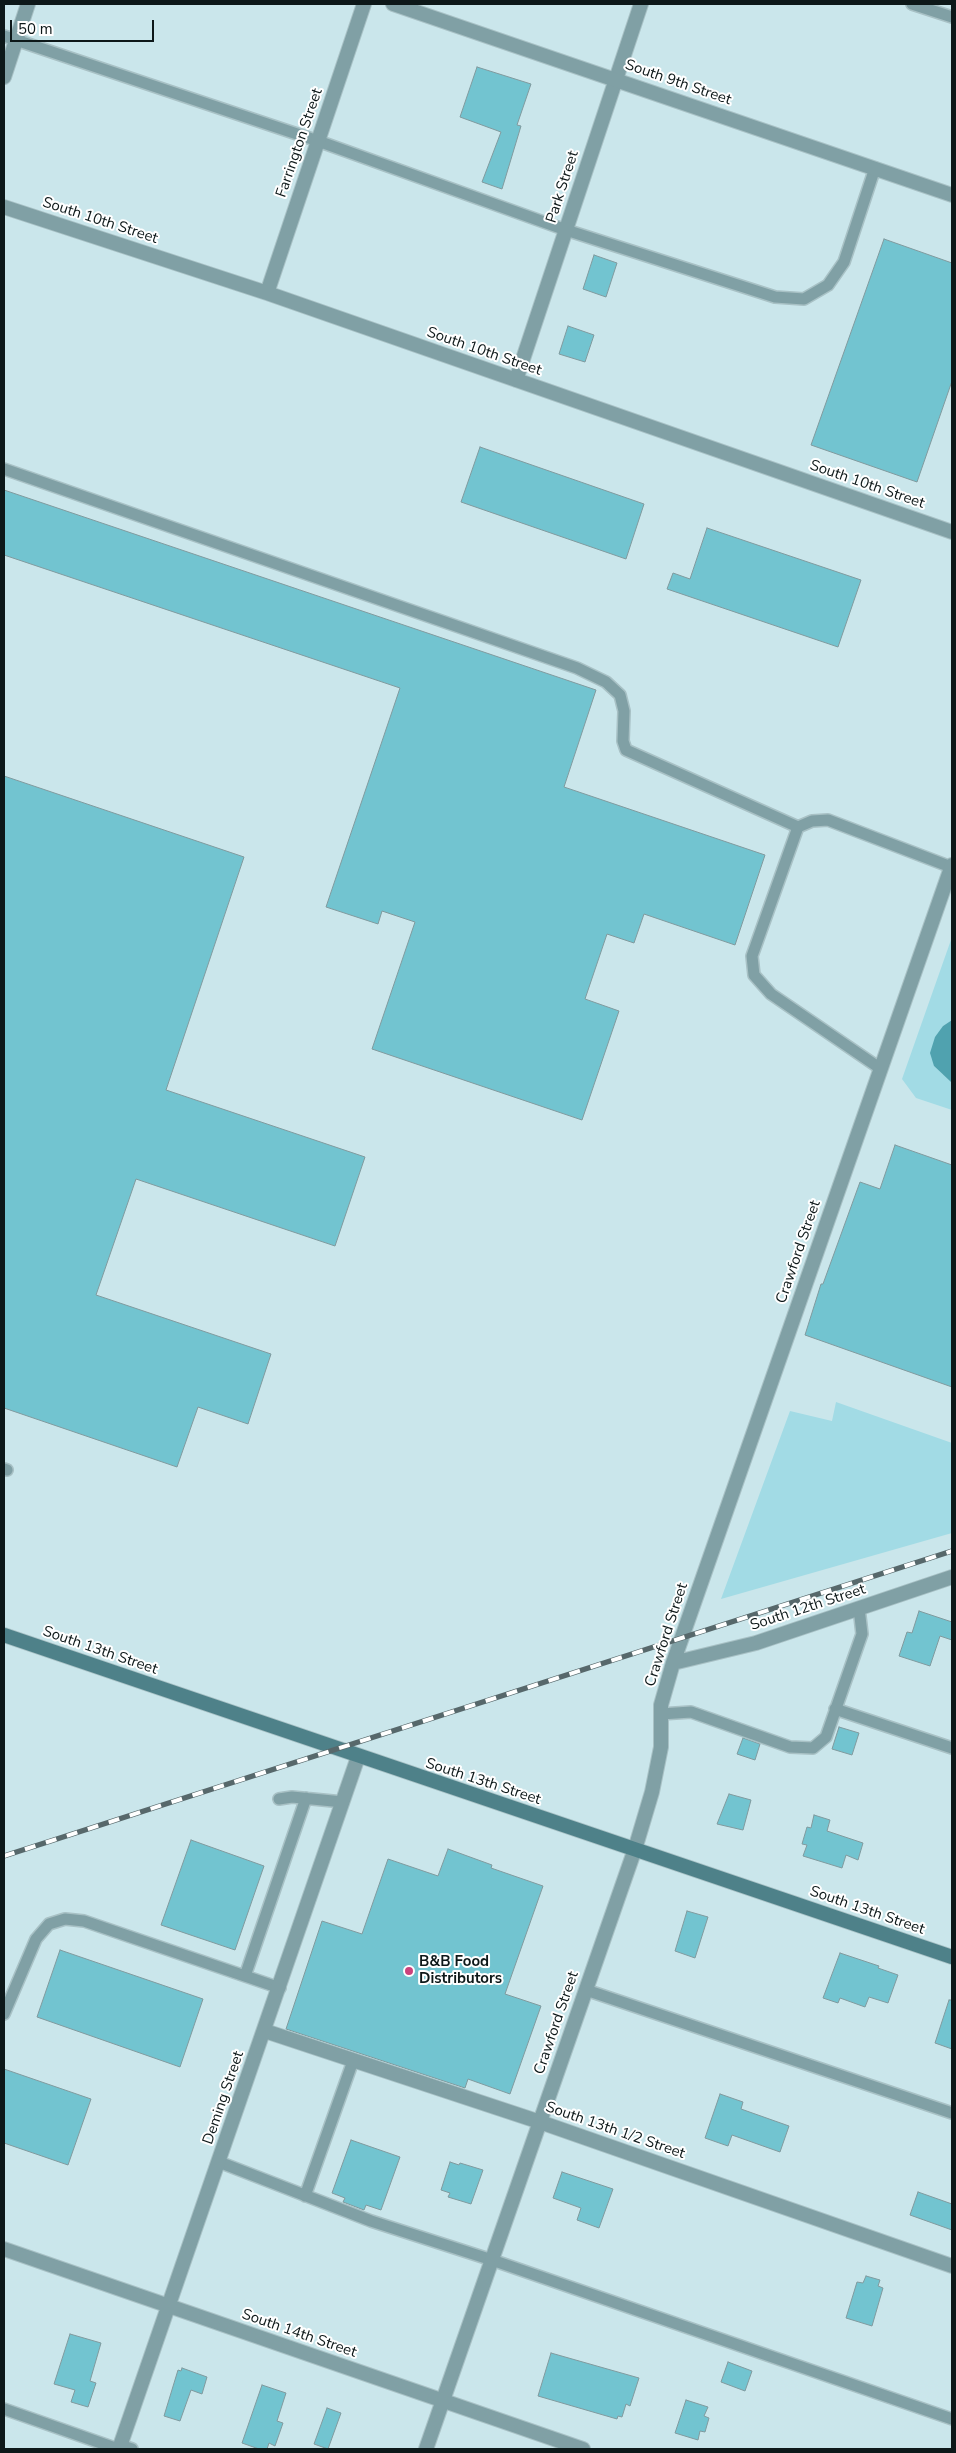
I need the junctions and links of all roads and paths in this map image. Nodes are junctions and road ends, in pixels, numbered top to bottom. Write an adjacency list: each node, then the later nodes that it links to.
1 (28, 4): 7 (street)
2 (364, 4): 10 (street, Farrington Street)
3 (393, 4): 9 (street, South 9th Street)
4 (642, 4): 9 (street, Park Street)
5 (912, 4): 6 (lane)
6 (952, 17)
7 (10, 38): 8 (street); 10 (lane)
8 (4, 77)
9 (616, 79): 11 (street, South 9th Street); 14 (street, Park Street)
10 (318, 141): 14 (lane); 15 (street, Farrington Street)
11 (875, 168): 12 (street, South 9th Street); 14 (lane)
12 (952, 195)
13 (4, 207): 15 (street, South 10th Street)
14 (566, 230): 16 (street, Park Street)
15 (266, 293): 16 (street, South 10th Street)
16 (516, 380): 18 (street, South 10th Street)
17 (4, 469): 19 (lane)
18 (952, 532)
19 (798, 828): 20 (lane); 21 (lane)
20 (952, 866): 21 (street, Crawford Street)
21 (881, 1068): 25 (street, Crawford Street)
22 (952, 1577): 23 (street, South 12th Street)
23 (859, 1608): 25 (street, South 12th Street); 26 (lane)
24 (4, 1635): 29 (main road, South 13th Street)
25 (673, 1664): 27 (street, Crawford Street)
26 (835, 1709): 27 (lane); 28 (lane)
27 (661, 1714): 33 (street, Crawford Street)
28 (952, 1748)
29 (358, 1757): 32 (street, Deming Street); 33 (main road, South 13th Street)
30 (306, 1798): 31 (lane); 32 (lane); 35 (lane)
31 (279, 1799)
32 (343, 1802): 36 (street, Deming Street)
33 (635, 1849): 34 (main road, South 13th Street); 37 (street, Crawford Street)
34 (952, 1957)
35 (245, 1976): 36 (lane); 38 (lane)
36 (280, 1988): 39 (street, Deming Street)
37 (586, 1990): 41 (lane); 42 (street, Crawford Street)
38 (4, 2014)
39 (265, 2031): 40 (street, South 13th 1/2 Street); 43 (street, Deming Street)
40 (353, 2061): 42 (street, South 13th 1/2 Street); 44 (lane)
41 (952, 2113)
42 (540, 2122): 46 (street, Crawford Street); 47 (street, South 13th 1/2 Street)
43 (219, 2162): 44 (lane); 48 (street, Deming Street)
44 (305, 2196): 46 (lane)
45 (4, 2249): 48 (street, South 14th Street)
46 (492, 2260): 49 (street, Crawford Street); 51 (lane)
47 (952, 2266)
48 (169, 2306): 49 (street, South 14th Street); 52 (street, Deming Street)
49 (443, 2402): 53 (street, Crawford Street); 54 (street, South 14th Street)
50 (4, 2409): 52 (lane)
51 (952, 2419)
52 (122, 2448)
53 (426, 2449)
54 (583, 2449)

